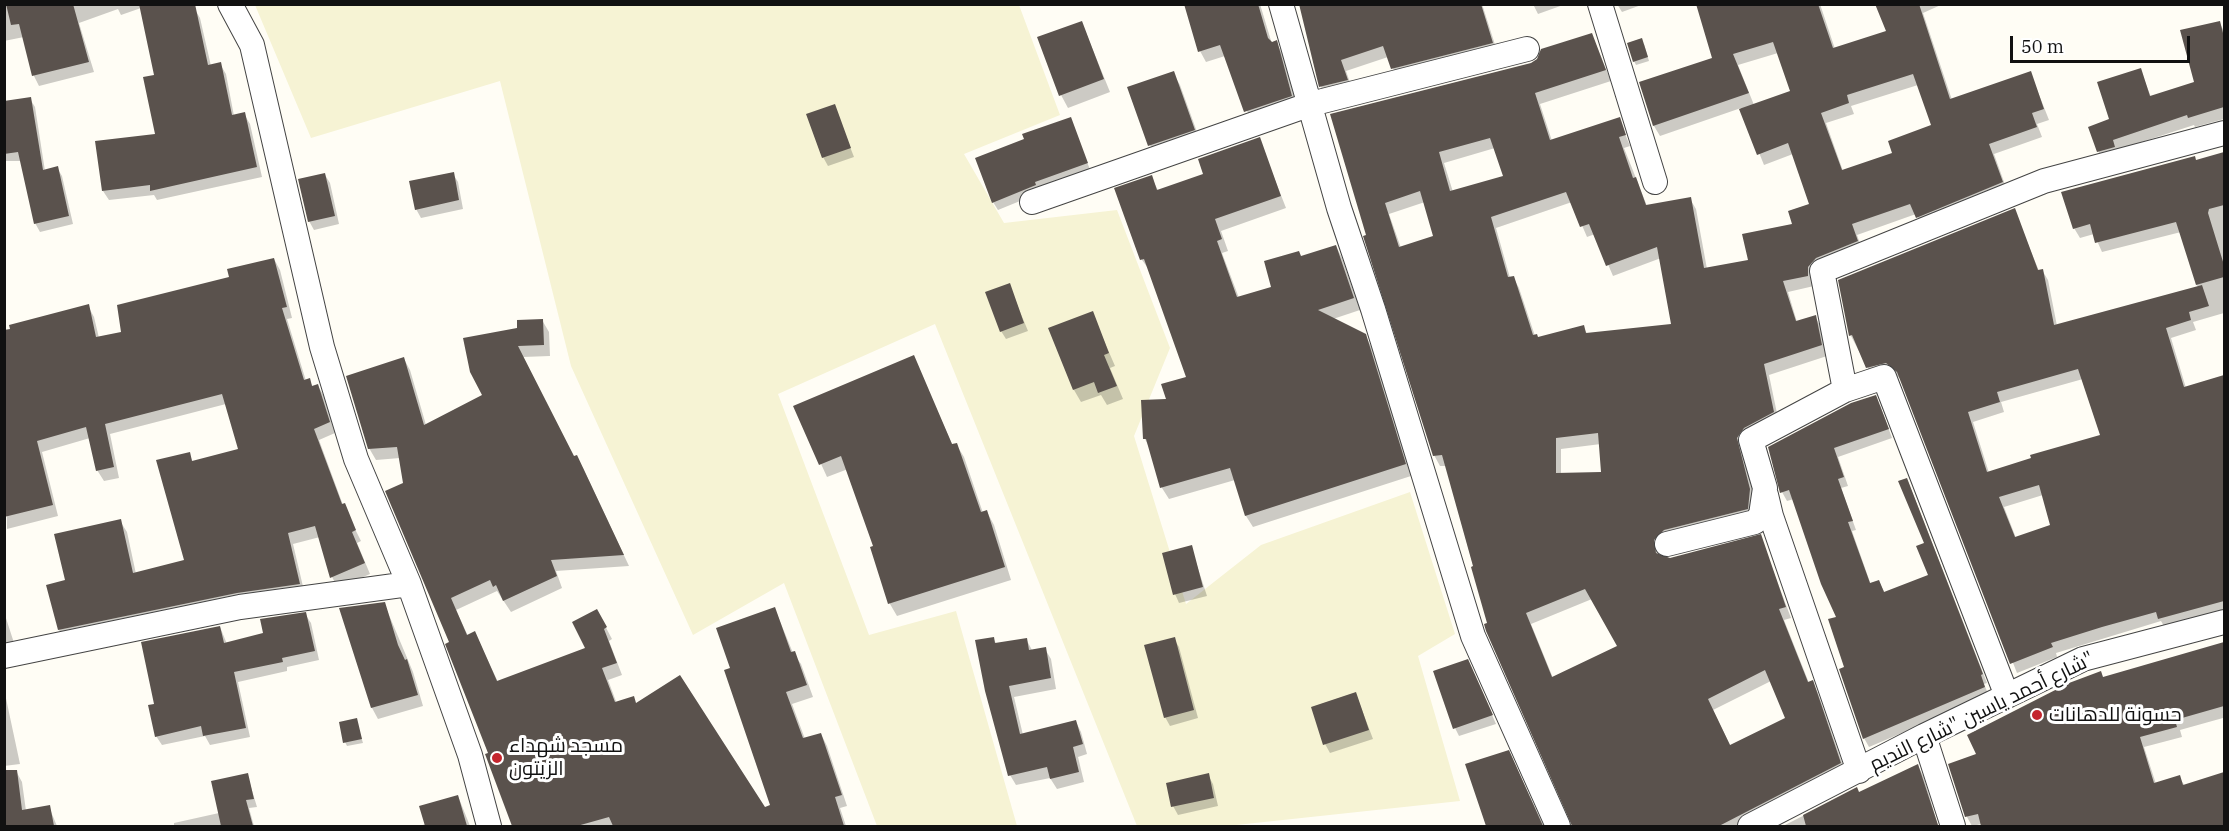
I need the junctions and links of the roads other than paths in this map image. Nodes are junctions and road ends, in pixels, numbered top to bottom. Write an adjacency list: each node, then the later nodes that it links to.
1 (230, 4): 12 (street)
2 (1281, 4): 5 (street)
3 (1600, 4): 7 (street)
4 (1527, 50): 5 (street)
5 (1311, 104): 8 (street); 20 (street)
6 (2224, 133): 9 (street)
7 (1655, 182)
8 (1032, 202)
9 (1845, 390): 10 (street); 15 (street)
10 (1765, 488): 11 (street); 17 (street)
11 (1667, 544)
12 (409, 584): 14 (street); 19 (street)
13 (2224, 622): 15 (street, شارع أحمد ياسين "شارع النديم")
14 (4, 656)
15 (2007, 696): 16 (street, شارع أحمد ياسين "شارع النديم")
16 (1924, 736): 17 (street, شارع أحمد ياسين "شارع النديم"); 22 (street)
17 (1859, 771): 18 (street, شارع أحمد ياسين "شارع النديم")
18 (1777, 820): 21 (street, شارع أحمد ياسين "شارع النديم")
19 (489, 826)
20 (1558, 826)
21 (1750, 826)
22 (1953, 826)

